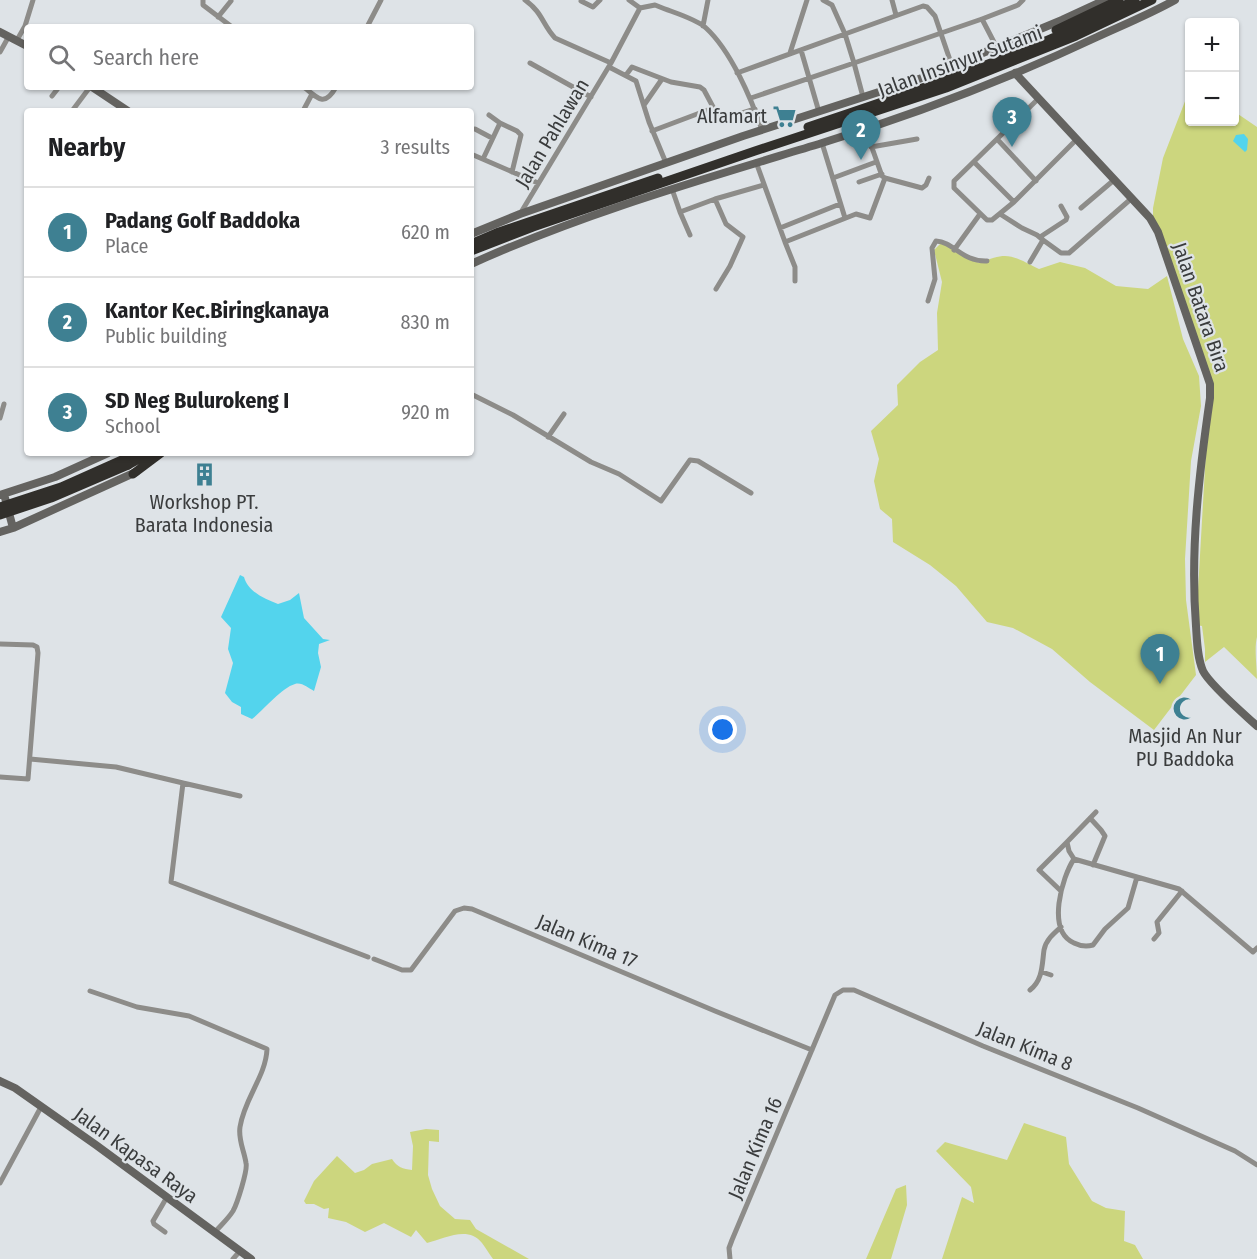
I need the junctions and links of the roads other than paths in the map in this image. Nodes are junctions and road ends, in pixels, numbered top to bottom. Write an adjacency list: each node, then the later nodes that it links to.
1 (33, 0): 23 (street)
2 (203, 0): 21 (street)
3 (381, 0): 25 (street)
4 (525, 0): 39 (street, Jalan Pahlawan)
5 (600, 0): 18 (street)
6 (629, 0): 19 (street)
7 (708, 0): 26 (street)
8 (807, 0): 36 (street)
9 (823, 0): 29 (street)
10 (892, 0): 20 (street)
11 (1023, 0): 22 (street)
12 (1106, 0): 33 (street)
13 (1119, 0): 45 (highway)
14 (1135, 0): 45 (highway, Jalan Insinyur Sutami)
15 (1152, 0): 110 (highway, Jalan Insinyur Sutami)
16 (1174, 0): 42 (street)
17 (231, 1): 21 (street)
18 (582, 1)
19 (640, 8): 26 (street); 39 (street)
20 (896, 15): 29 (street); 30 (street)
21 (218, 16): 24 (street)
22 (982, 20): 30 (street); 33 (street)
23 (26, 24)
24 (228, 24)
25 (369, 24)
26 (703, 26): 41 (street)
27 (24, 27): 31 (street)
28 (0, 32): 31 (street)
29 (845, 34): 34 (street); 38 (street)
30 (941, 34): 38 (street); 40 (street)
31 (13, 38): 32 (street); 35 (street)
32 (24, 44)
33 (997, 48): 40 (street)
34 (801, 50): 36 (street); 44 (street)
35 (0, 52)
36 (790, 53): 41 (street)
37 (530, 63): 54 (street)
38 (854, 63): 44 (street); 56 (street)
39 (610, 65): 43 (street, Jalan Pahlawan); 54 (street, Jalan Pahlawan)
40 (952, 66): 56 (street)
41 (737, 73): 55 (street)
42 (1015, 73): 57 (street, Jalan Batara Bira); 67 (street)
43 (626, 75): 46 (street); 58 (street)
44 (810, 78): 55 (street); 64 (street)
45 (954, 78): 109 (highway, Jalan Insinyur Sutami)
46 (662, 79): 58 (street); 62 (street)
47 (57, 90): 53 (street)
48 (89, 90): 59 (street)
49 (95, 90): 60 (street)
50 (307, 90): 52 (street)
51 (334, 90): 52 (street)
52 (312, 94): 61 (street)
53 (52, 96)
54 (591, 96): 90 (street, Jalan Pahlawan)
55 (751, 98): 63 (street)
56 (863, 98): 64 (street)
57 (1038, 99): 73 (street); 74 (street, Jalan Batara Bira)
58 (644, 105): 70 (street)
59 (74, 108)
60 (120, 108)
61 (305, 108)
62 (712, 108): 63 (street); 70 (street)
63 (755, 109): 69 (street)
64 (819, 112): 69 (street)
65 (489, 115): 66 (street)
66 (500, 123): 71 (street); 83 (street)
67 (865, 128): 75 (street); 76 (street)
68 (476, 129): 71 (street)
69 (762, 130): 82 (street)
70 (652, 131): 82 (street)
71 (492, 138): 78 (street)
72 (917, 139): 76 (street)
73 (997, 139): 81 (street); 88 (street)
74 (1076, 140): 87 (street, Jalan Batara Bira); 88 (street)
75 (822, 143): 79 (street); 85 (street)
76 (871, 147): 80 (street)
77 (474, 155): 78 (street)
78 (483, 159): 83 (street)
79 (756, 161): 91 (street); 92 (street)
80 (876, 162): 84 (street); 85 (street)
81 (974, 162): 95 (street); 101 (street)
82 (666, 163): 100 (street)
83 (512, 172): 90 (street)
84 (884, 176): 86 (street); 89 (street); 103 (street)
85 (832, 178): 96 (street)
86 (928, 178)
87 (1114, 180): 93 (street, Jalan Batara Bira); 98 (street)
88 (1036, 181): 95 (street)
89 (859, 182)
90 (538, 183): 100 (street, Jalan Pahlawan)
91 (764, 185): 94 (street); 104 (street)
92 (672, 189): 99 (street); 114 (street)
93 (1132, 198): 107 (street); 135 (street, Jalan Batara Bira)
94 (715, 199): 99 (street); 116 (street)
95 (1014, 202): 102 (street)
96 (840, 204): 103 (street); 104 (street)
97 (1060, 206): 107 (street)
98 (1081, 208)
99 (680, 212): 106 (street)
100 (520, 214): 105 (street)
101 (980, 214): 102 (street); 111 (street)
102 (1000, 214): 107 (street)
103 (845, 218): 108 (street)
104 (780, 228): 108 (street)
105 (474, 233)
106 (690, 235)
107 (1042, 238): 113 (street)
108 (784, 242): 115 (street)
109 (474, 243)
110 (474, 250)
111 (954, 250): 112 (street); 117 (street)
112 (987, 261)
113 (1030, 262)
114 (474, 263)
115 (795, 281)
116 (716, 289)
117 (928, 302)
118 (474, 396): 122 (street)
119 (4, 404): 121 (street)
120 (564, 414): 122 (street)
121 (0, 418)
122 (548, 438): 128 (street)
123 (101, 456): 129 (street)
124 (157, 456): 127 (highway)
125 (163, 456): 127 (street)
126 (129, 459): 130 (highway, bridge); 131 (highway, bridge)
127 (133, 474): 132 (street)
128 (751, 493)
129 (2, 494): 132 (street)
130 (0, 507)
131 (0, 515)
132 (13, 528): 133 (street)
133 (0, 532)
134 (0, 644): 136 (street)
135 (1257, 726)
136 (30, 759): 137 (street); 138 (street)
137 (0, 777)
138 (183, 783): 139 (street); 156 (street, Jalan Kima 17)
139 (240, 796)
140 (1096, 812): 141 (street)
141 (1090, 818): 142 (street); 144 (street)
142 (1067, 842): 143 (street); 146 (street)
143 (1074, 859): 144 (street); 146 (street)
144 (1093, 865): 145 (street)
145 (1137, 877): 147 (street); 148 (street)
146 (1061, 891): 148 (street)
147 (1182, 891): 149 (street); 150 (street)
148 (1061, 927): 152 (street)
149 (1154, 939)
150 (1255, 950): 151 (street)
151 (1257, 959)
152 (1042, 972): 153 (street); 154 (street)
153 (1052, 975)
154 (1030, 990)
155 (90, 991): 163 (street)
156 (812, 1050): 159 (street, Jalan Kima 8); 167 (street, Jalan Kima 16)
157 (0, 1081): 158 (street, Jalan Kapasa Raya)
158 (41, 1107): 160 (street); 161 (street, Jalan Kapasa Raya)
159 (1257, 1165)
160 (0, 1183)
161 (167, 1197): 162 (street); 163 (street, Jalan Kapasa Raya)
162 (165, 1232)
163 (215, 1232): 164 (street, Jalan Kapasa Raya)
164 (240, 1251): 165 (street); 166 (street, Jalan Kapasa Raya)
165 (232, 1259)
166 (251, 1259)
167 (730, 1259)

